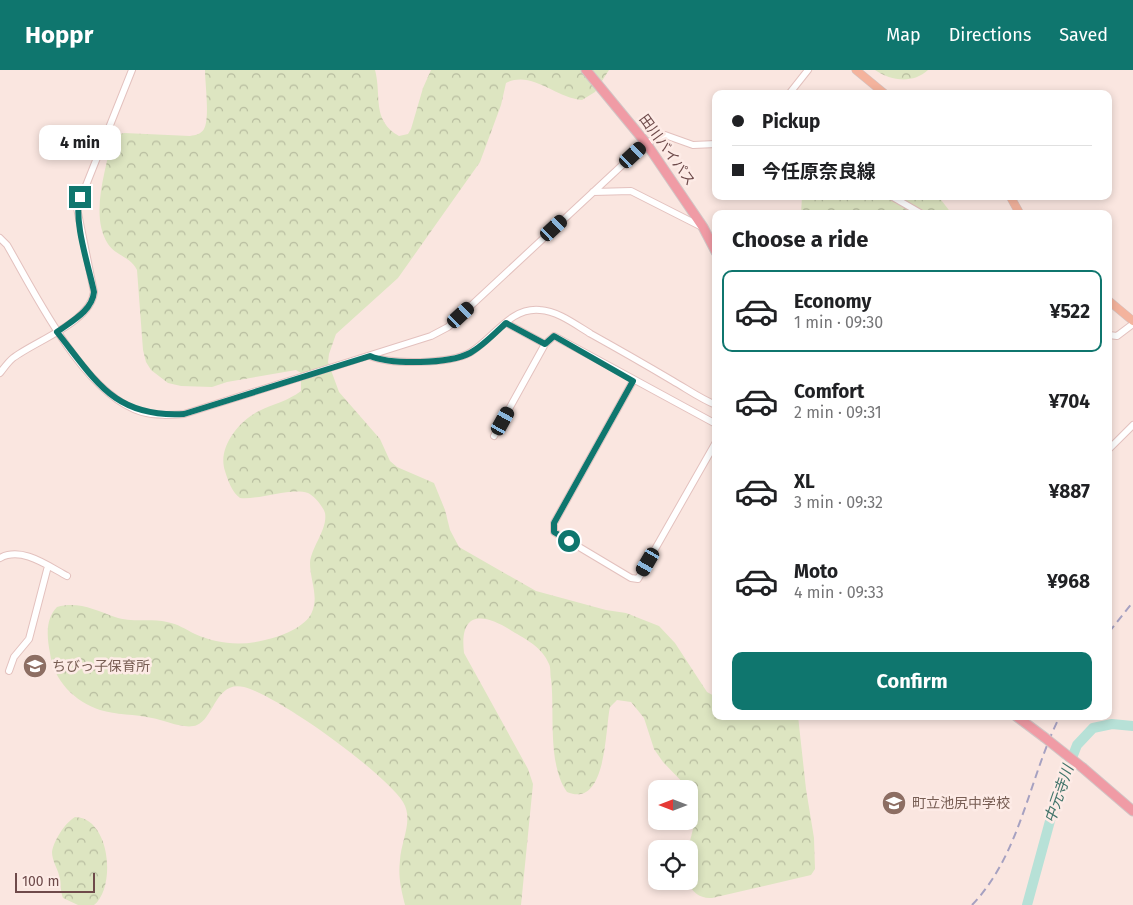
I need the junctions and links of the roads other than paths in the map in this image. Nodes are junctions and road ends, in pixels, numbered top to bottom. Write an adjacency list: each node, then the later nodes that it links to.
1 (132, 70): 18 (street)
2 (586, 70): 7 (highway, 田川バイパス)
3 (808, 70): 5 (street)
4 (856, 70): 6 (main road)
5 (792, 90)
6 (881, 90)
7 (646, 143): 8 (street); 9 (street); 12 (highway, 田川バイパス)
8 (712, 144)
9 (593, 192): 12 (street); 21 (street)
10 (898, 200): 11 (street)
11 (915, 210)
12 (703, 228): 14 (highway, 田川バイパス)
13 (0, 238): 18 (street)
14 (712, 245)
15 (1112, 304): 16 (main road)
16 (1133, 322): 19 (street)
17 (506, 323): 20 (street); 21 (street); 24 (street)
18 (57, 332): 21 (street); 22 (street)
19 (1112, 335)
20 (545, 344): 23 (street); 27 (street)
21 (370, 356)
22 (0, 373)
23 (633, 381): 25 (street); 29 (street)
24 (712, 403)
25 (712, 422)
26 (1133, 425): 28 (street)
27 (494, 436)
28 (1112, 446)
29 (712, 449)
30 (0, 558): 31 (street)
31 (48, 566): 32 (street); 33 (street)
32 (67, 576)
33 (9, 671)
34 (1021, 720): 35 (highway, bridge)
35 (1133, 811)

